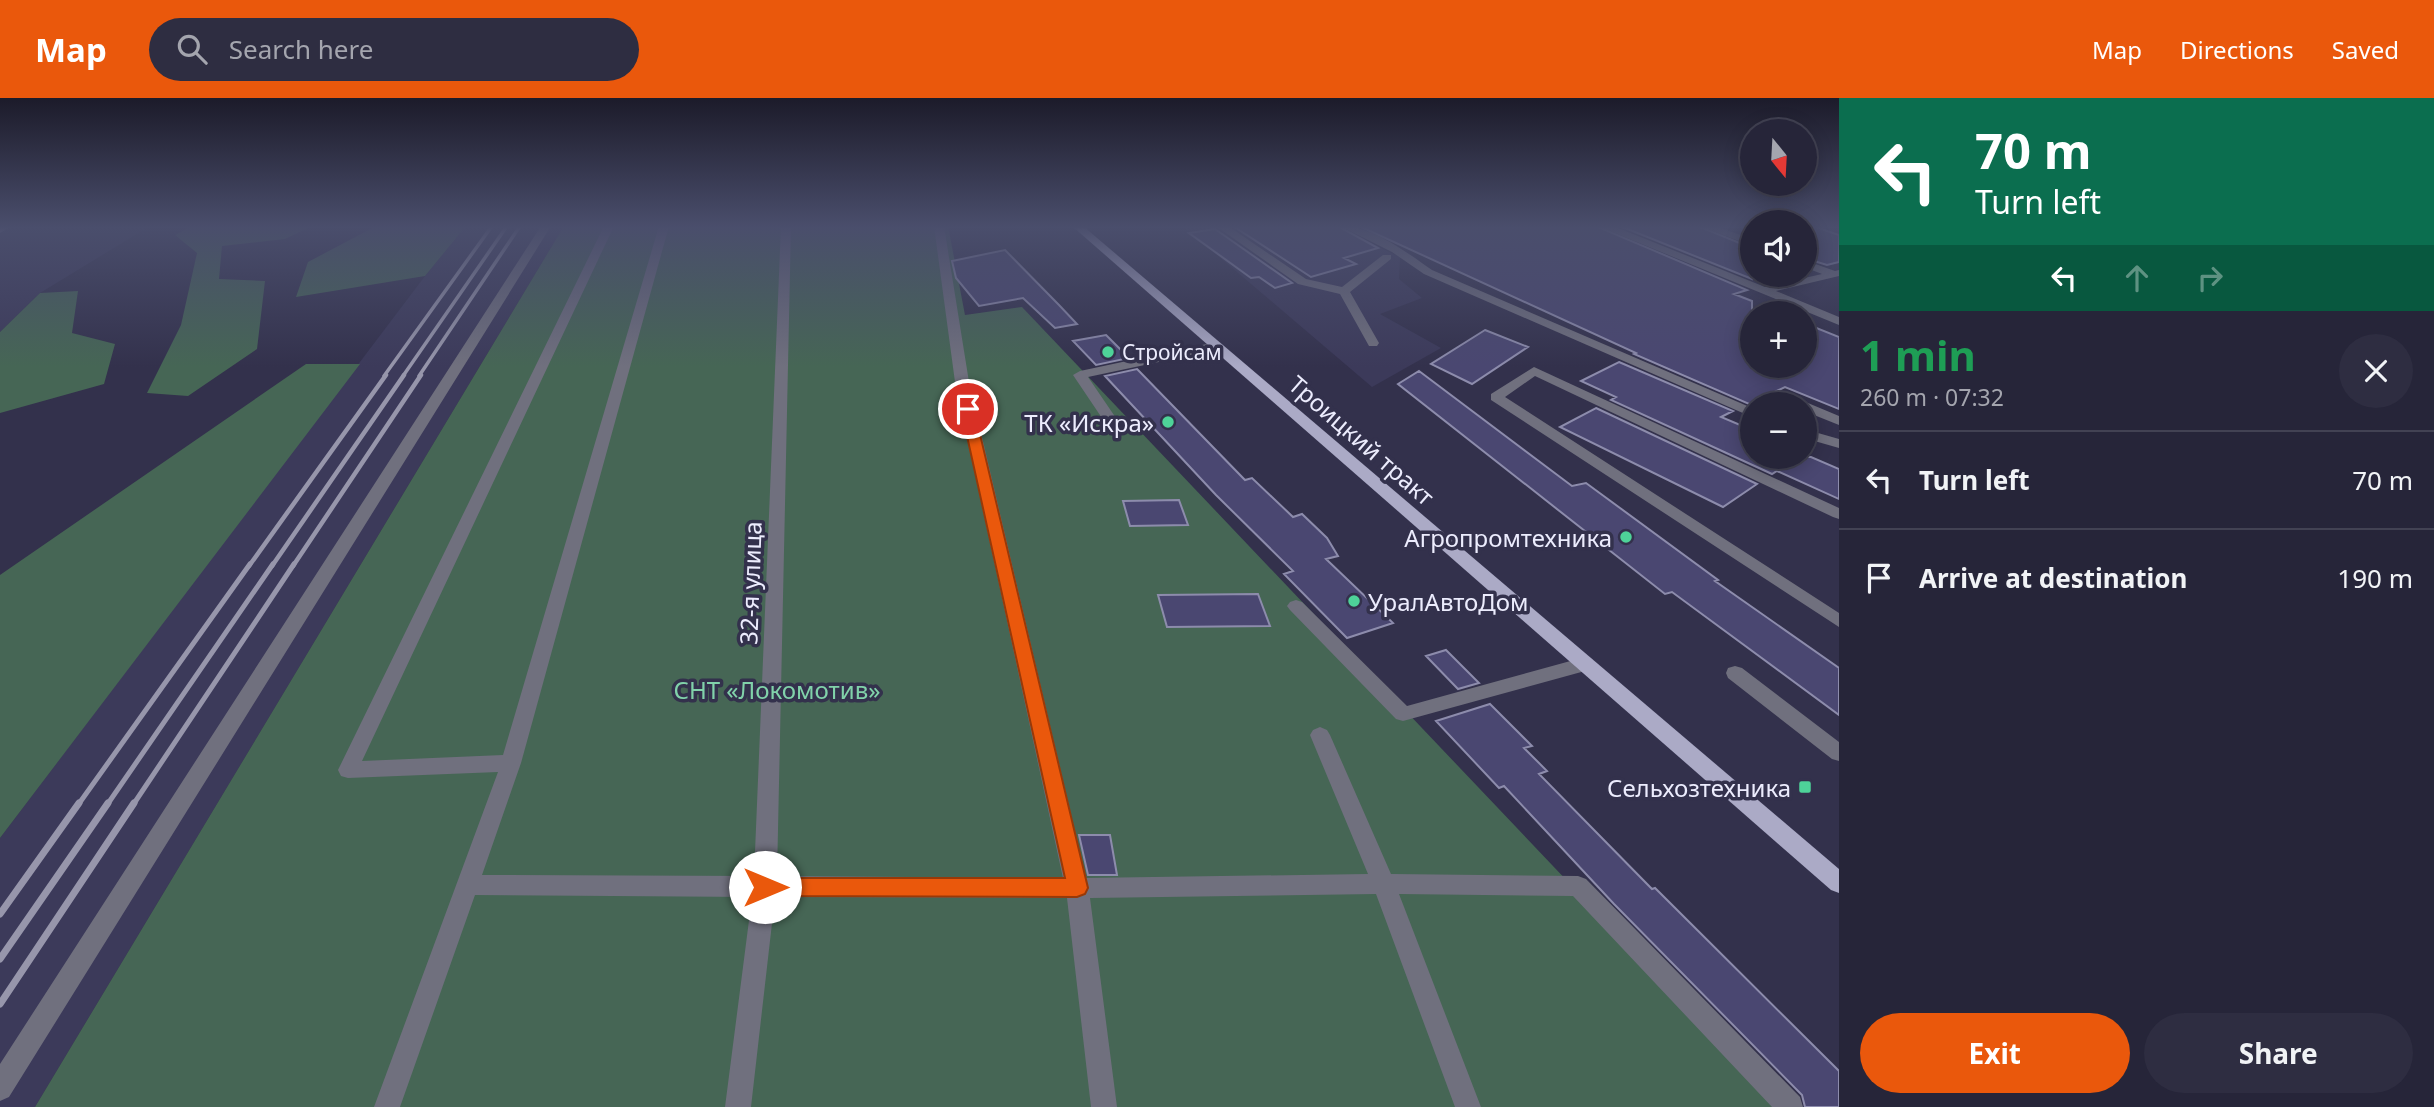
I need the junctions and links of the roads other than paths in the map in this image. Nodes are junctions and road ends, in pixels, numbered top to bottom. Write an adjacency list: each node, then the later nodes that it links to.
1 (516, 273): 36 (street)
2 (585, 273): 30 (street)
3 (651, 273): 30 (street)
4 (785, 273): 34 (street, 32-я улица)
5 (946, 273): 35 (street)
6 (1132, 273): 16 (main road, Троицкий тракт)
7 (1290, 273): 12 (street)
8 (1367, 273): 12 (street)
9 (1431, 273): 17 (street)
10 (1719, 273): 13 (street)
11 (1836, 274): 13 (street)
12 (1344, 291): 15 (street)
13 (1763, 291): 14 (street)
14 (1839, 321)
15 (1373, 342)
16 (1216, 346): 19 (street); 26 (main road, Троицкий тракт)
17 (1740, 408)
18 (1817, 411): 20 (street)
19 (1111, 421)
20 (1839, 421)
21 (1817, 437): 22 (street)
22 (1839, 444)
23 (1839, 514): 25 (street)
24 (1296, 606): 26 (street)
25 (1839, 621)
26 (1585, 664): 31 (main road, Троицкий тракт)
27 (1735, 673): 29 (street)
28 (1320, 735): 33 (street)
29 (1839, 753)
30 (511, 763): 32 (street)
31 (1839, 883)
32 (468, 884): 34 (street); 37 (street)
33 (1384, 884): 35 (street); 40 (street); 41 (street)
34 (765, 887): 35 (street); 38 (street, 32-я улица)
35 (1077, 888): 39 (street)
36 (0, 1088)
37 (387, 1107)
38 (738, 1107)
39 (1104, 1107)
40 (1468, 1107)
41 (1790, 1107)

